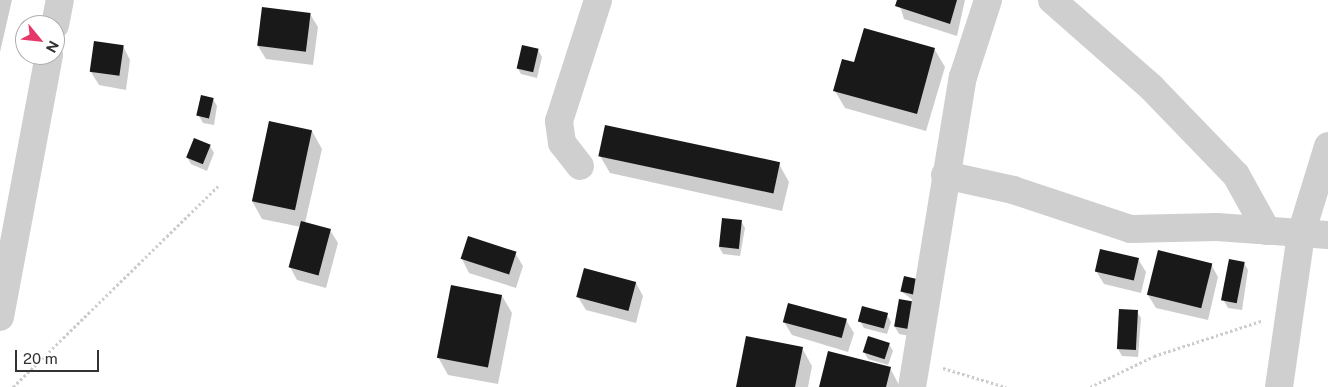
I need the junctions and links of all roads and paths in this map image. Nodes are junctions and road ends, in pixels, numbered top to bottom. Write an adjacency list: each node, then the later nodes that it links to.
1 (60, 0): 5 (street)
2 (598, 0): 8 (street)
3 (988, 0): 9 (street)
4 (1052, 0): 11 (street)
5 (57, 15)
6 (47, 65): 15 (street)
7 (1328, 146): 12 (street)
8 (580, 166)
9 (945, 175): 11 (street); 16 (street)
10 (218, 186): 17 (path)
11 (1267, 231): 12 (street)
12 (1300, 234): 13 (street); 14 (street)
13 (1328, 235)
14 (1290, 312): 20 (path); 21 (street)
15 (0, 317)
16 (917, 358): 18 (street); 19 (path)
17 (13, 387)
18 (912, 387)
19 (1006, 387)
20 (1090, 387)
21 (1279, 387)

